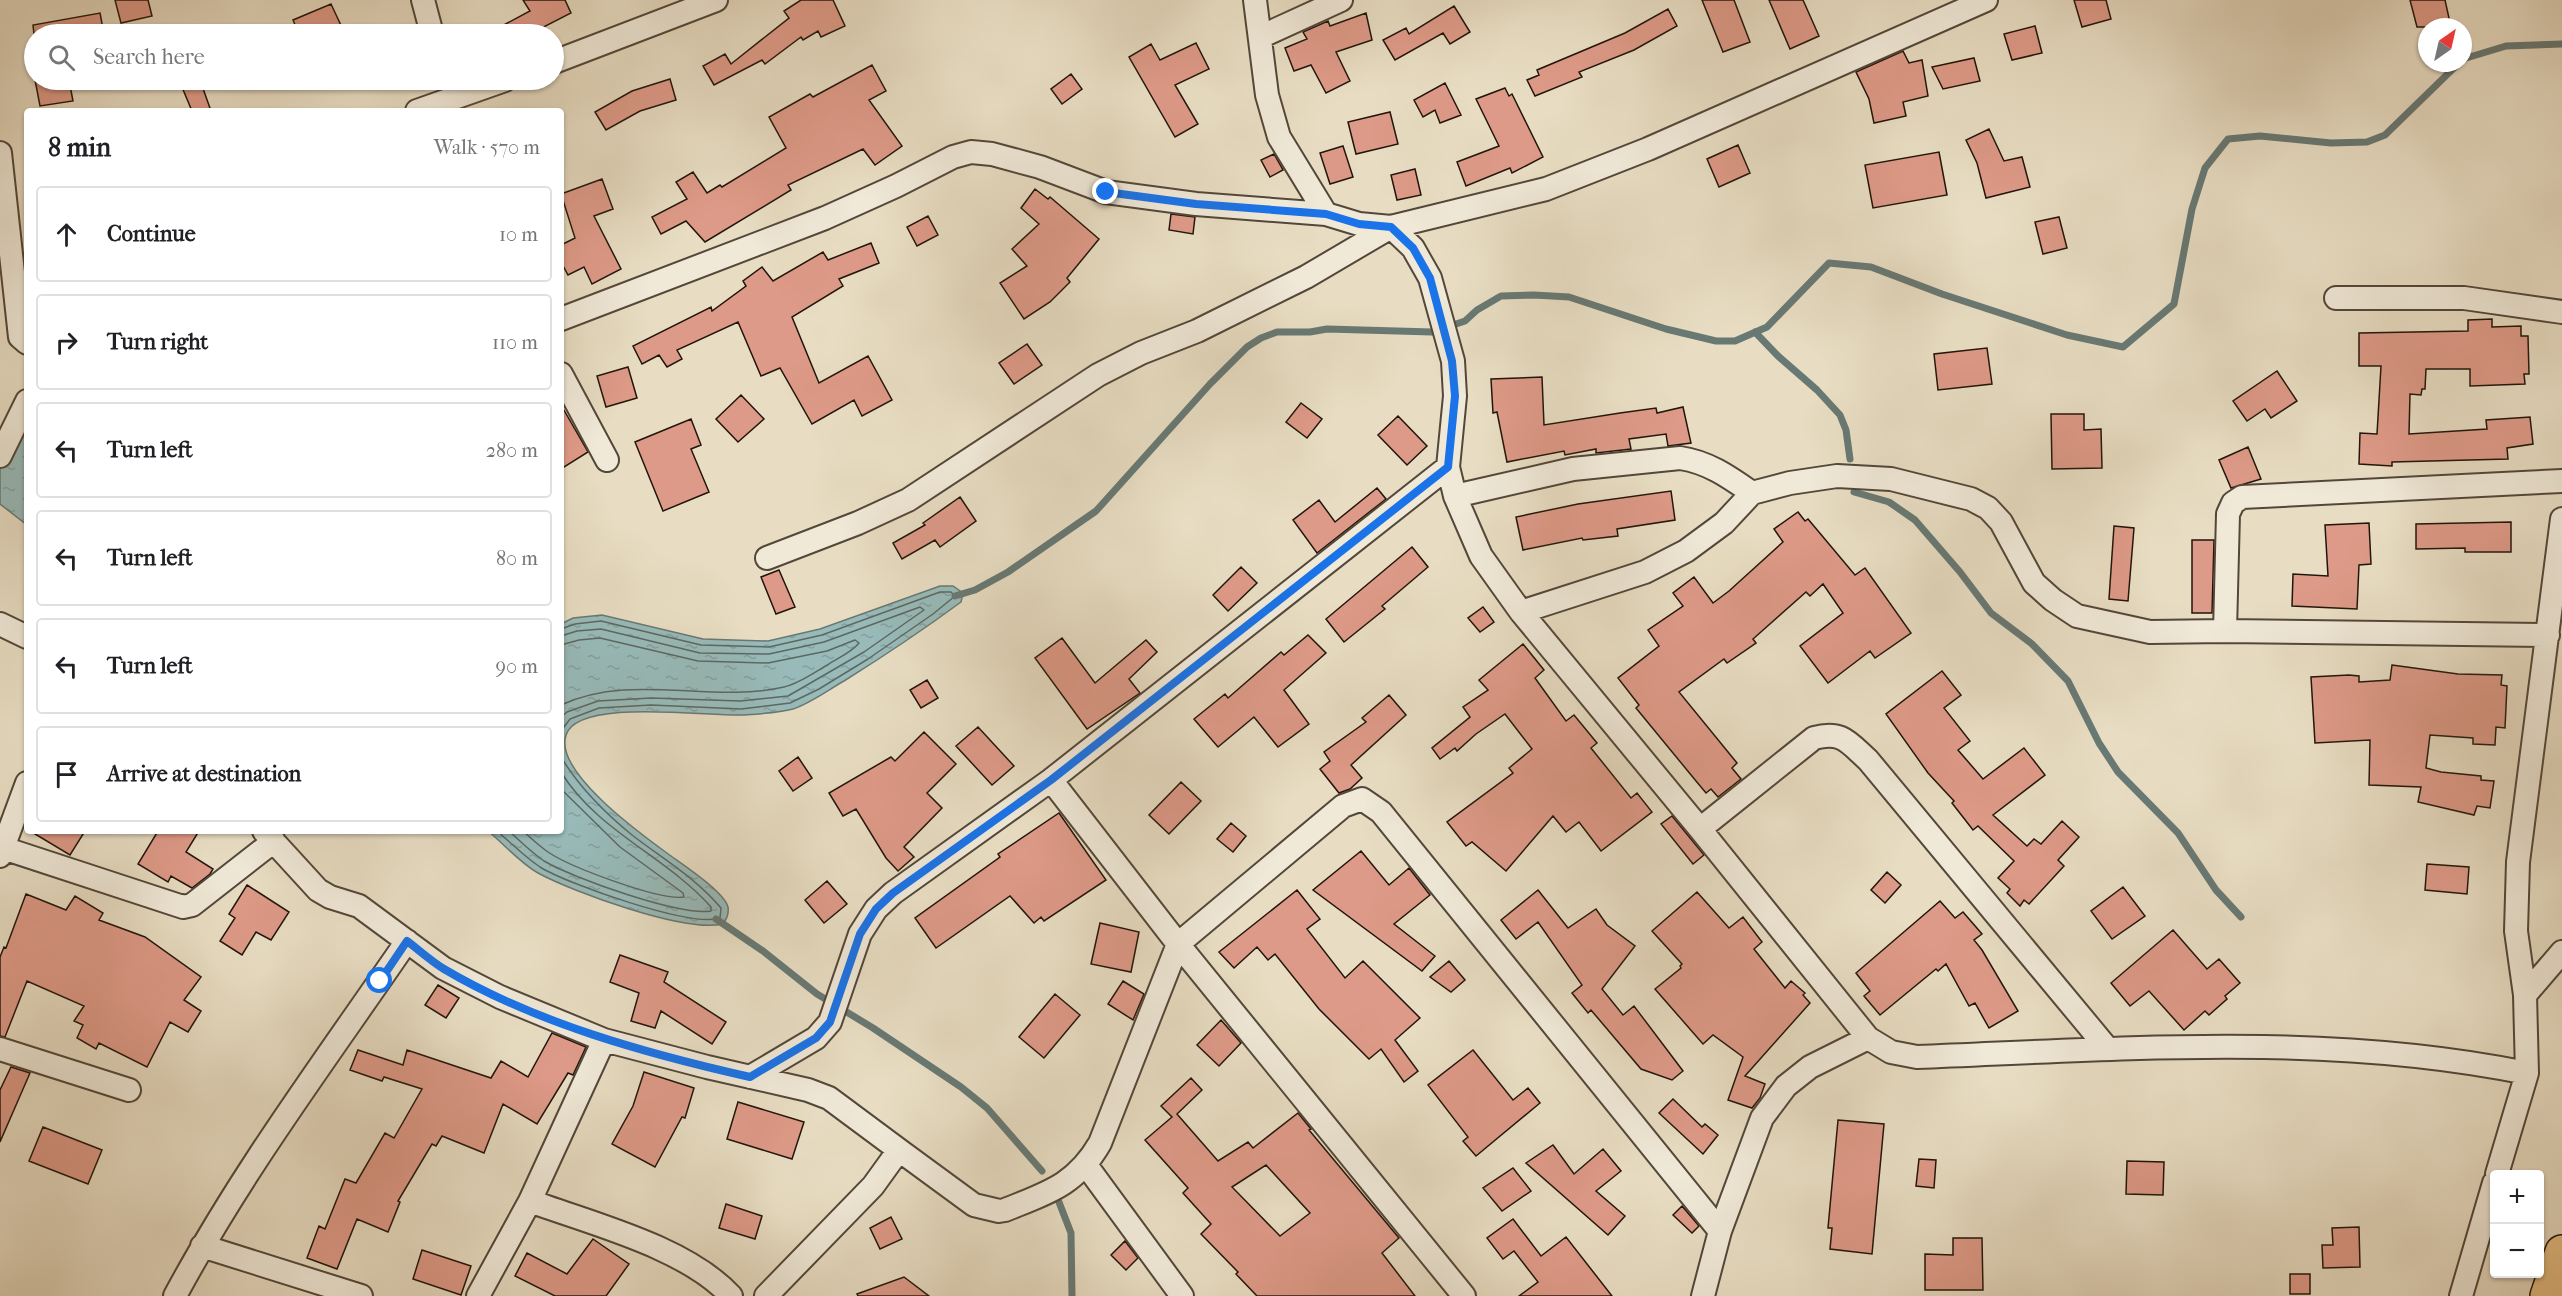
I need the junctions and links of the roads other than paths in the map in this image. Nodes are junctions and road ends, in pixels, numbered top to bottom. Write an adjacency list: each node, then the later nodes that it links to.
1 (423, 0): 6 (street)
2 (716, 0): 8 (street)
3 (1255, 0): 7 (street)
4 (1341, 0): 7 (street)
5 (1986, 0): 13 (street)
6 (429, 24)
7 (1260, 37): 12 (street)
8 (564, 58)
9 (473, 90): 10 (street)
10 (438, 101)
11 (0, 153): 14 (street)
12 (1326, 214): 13 (street); 17 (street)
13 (1391, 227): 23 (street); 28 (street)
14 (20, 274): 18 (street)
15 (2336, 298): 16 (street)
16 (2562, 312)
17 (564, 318)
18 (24, 340)
19 (564, 380): 22 (street)
20 (24, 407): 21 (street)
21 (0, 456)
22 (607, 460)
23 (1448, 467): 26 (street); 34 (street)
24 (2562, 481): 32 (street)
25 (1752, 493): 26 (street); 29 (street); 32 (street)
26 (1455, 496): 29 (street)
27 (2562, 519): 31 (street)
28 (768, 558)
29 (1521, 612): 36 (street)
30 (0, 624): 33 (street)
31 (2553, 626): 32 (street); 42 (street)
32 (2225, 631)
33 (24, 636)
34 (1051, 780): 40 (street); 48 (street)
35 (24, 791): 38 (street)
36 (1700, 830): 43 (street); 45 (street)
37 (269, 836): 38 (street); 39 (street)
38 (1, 852)
39 (407, 941): 44 (street); 56 (street)
40 (1178, 944): 51 (street); 55 (street); 64 (street)
41 (2562, 952): 42 (street)
42 (2525, 995): 47 (street)
43 (1868, 1038): 45 (street); 55 (street)
44 (604, 1040): 48 (street); 54 (street)
45 (2107, 1048): 47 (street)
46 (0, 1049): 49 (street)
47 (2527, 1072): 52 (street)
48 (750, 1077): 50 (street)
49 (129, 1090)
50 (899, 1150): 51 (street); 62 (street)
51 (1086, 1165): 63 (street)
52 (2498, 1170)
53 (2490, 1197): 66 (street)
54 (530, 1201): 60 (street); 61 (street)
55 (1719, 1231): 65 (street)
56 (202, 1246): 58 (street); 59 (street)
57 (2562, 1252): 67 (highway)
58 (175, 1296)
59 (361, 1296)
60 (478, 1296)
61 (730, 1296)
62 (766, 1296)
63 (1182, 1296)
64 (1464, 1296)
65 (1703, 1296)
66 (2461, 1296)
67 (2547, 1296)

